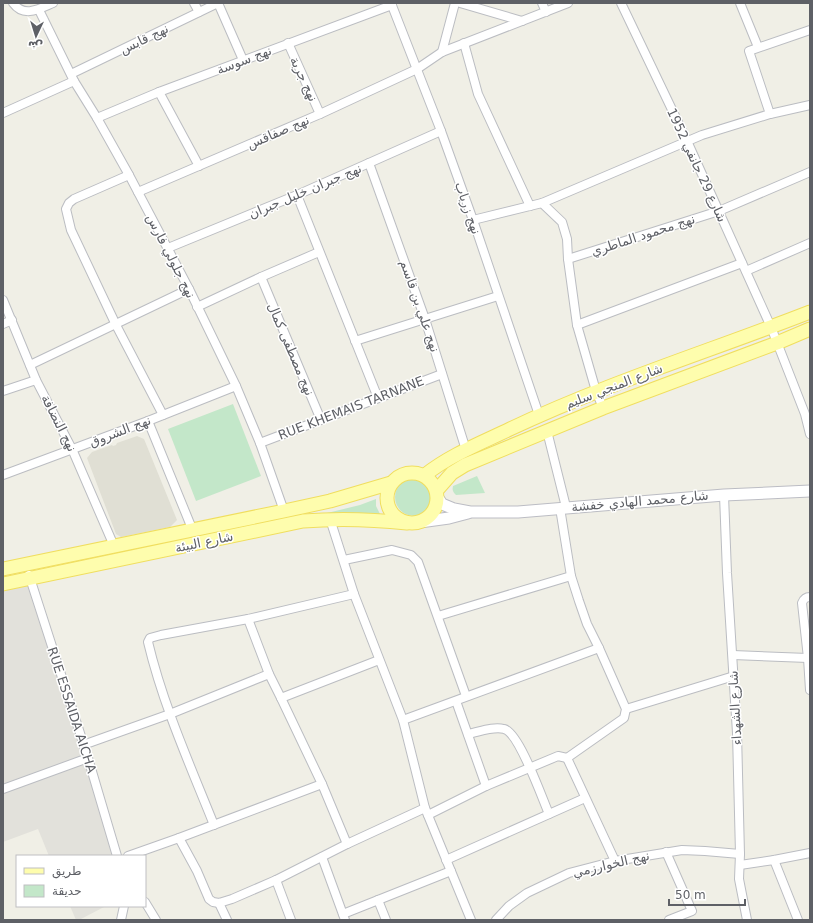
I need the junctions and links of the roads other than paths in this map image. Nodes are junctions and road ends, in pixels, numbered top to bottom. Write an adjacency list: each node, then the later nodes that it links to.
1 (13, 3): 12 (street)
2 (53, 3): 12 (street)
3 (194, 3): 13 (street)
4 (218, 3): 13 (street, نهج قابس); 21 (street)
5 (455, 3): 20 (street)
6 (460, 3): 15 (street)
7 (542, 3): 14 (street)
8 (568, 3): 14 (street, نهج صفاقس)
9 (621, 3): 31 (street, شارع 29 جانفي 1952)
10 (740, 3): 19 (street)
11 (391, 4): 17 (street, نهج سوسة); 22 (street, نهج زرياب)
12 (39, 10): 23 (street, نهج جلولي فارس)
13 (199, 12): 23 (street, نهج قابس)
14 (546, 12): 15 (street, نهج صفاقس)
15 (522, 21): 18 (street, نهج صفاقس)
16 (810, 30): 19 (street)
17 (288, 43): 21 (street, نهج سوسة); 27 (street, نهج جربة)
18 (464, 43): 20 (street, نهج صفاقس); 39 (street)
19 (758, 47): 28 (street)
20 (442, 52): 22 (street, نهج صفاقس)
21 (243, 60): 24 (street, نهج سوسة)
22 (417, 69): 27 (street, نهج صفاقس); 30 (street, نهج زرياب)
23 (72, 78): 26 (street, نهج قابس); 29 (street, نهج جلولي فارس)
24 (159, 92): 29 (street, نهج سوسة); 33 (street)
25 (810, 105): 28 (street)
26 (3, 113)
27 (320, 114): 33 (street, نهج صفاقس)
28 (770, 114): 31 (street)
29 (97, 118): 35 (street, نهج جلولي فارس)
30 (441, 130): 32 (street, نهج جبران خليل جبران); 41 (street, نهج زرياب)
31 (688, 141): 38 (street); 40 (street, شارع 29 جانفي 1952)
32 (369, 163): 37 (street, نهج جبران خليل جبران); 53 (street, نهج علي بن قاسم)
33 (199, 166): 36 (street, نهج صفاقس)
34 (810, 172): 40 (street, نهج محمود الماطري)
35 (129, 175): 36 (street, نهج جلولي فارس); 56 (street)
36 (138, 192): 43 (street, نهج جلولي فارس)
37 (298, 195): 43 (street, نهج جبران خليل جبران); 44 (street)
38 (542, 203): 39 (street); 45 (street)
39 (530, 206): 41 (street)
40 (719, 211): 45 (street, نهج محمود الماطري); 46 (street, شارع 29 جانفي 1952)
41 (473, 220): 49 (street, نهج زرياب)
42 (810, 243): 46 (street)
43 (168, 248): 48 (street, نهج جلولي فارس)
44 (319, 252): 47 (street); 60 (street)
45 (568, 259): 57 (street)
46 (744, 267): 57 (street); 58 (street, شارع 29 جانفي 1952)
47 (261, 277): 51 (street); 73 (street, نهج مصطفى كمال)
48 (189, 290): 51 (street, نهج جلولي فارس); 56 (street)
49 (498, 296): 53 (street); 72 (street, نهج زرياب)
50 (3, 300): 54 (street, نهج النضافة)
51 (197, 307): 65 (street, نهج جلولي فارس)
52 (810, 312): 58 (main road, شارع المنجي سليم)
53 (425, 319): 60 (street); 63 (street, نهج علي بن قاسم)
54 (12, 320): 55 (street); 62 (street, نهج النضافة)
55 (3, 324)
56 (116, 325): 62 (street); 71 (street)
57 (577, 325): 67 (street)
58 (771, 328): 61 (street, شارع 29 جانفي 1952); 67 (main road, شارع المنجي سليم)
59 (810, 329): 61 (main road, شارع المنجي سليم)
60 (355, 342): 68 (street)
61 (777, 343): 69 (main road, شارع المنجي سليم); 70 (street, شارع 29 جانفي 1952)
62 (30, 364): 64 (street, نهج النضافة)
63 (442, 374): 68 (street, RUE KHEMAIS TARNANE); 79 (street, نهج علي بن قاسم)
64 (36, 380): 66 (street); 78 (street, نهج النضافة)
65 (236, 386): 71 (street, نهج الشروق); 77 (street, نهج جلولي فارس)
66 (3, 391)
67 (596, 391): 69 (street); 72 (main road, شارع المنجي سليم)
68 (378, 398): 73 (street, RUE KHEMAIS TARNANE)
69 (603, 408): 75 (main road, شارع المنجي سليم)
70 (807, 414): 76 (street, شارع 29 جانفي 1952)
71 (163, 415): 74 (street, نهج الشروق)
72 (539, 416): 79 (main road, شارع المنجي سليم)
73 (320, 420): 77 (street, RUE KHEMAIS TARNANE)
74 (148, 421): 78 (street, نهج الشروق); 91 (street)
75 (547, 431): 84 (main road, شارع المنجي سليم); 86 (street)
76 (810, 434)
77 (260, 443): 87 (street, نهج جلولي فارس)
78 (72, 449): 80 (street, نهج الشروق); 92 (street, نهج النضافة)
79 (466, 450): 81 (main road, شارع المنجي سليم)
80 (3, 475)
81 (425, 475): 82 (main road); 84 (main road)
82 (391, 483): 87 (main road, شارع البيئة); 90 (main road)
83 (810, 491): 85 (main road, شارع محمد الهادي خفشة)
84 (438, 494): 88 (main road); 90 (main road)
85 (724, 495): 86 (main road, شارع محمد الهادي خفشة); 104 (street, شارع الشهداء)
86 (563, 508): 88 (main road, شارع محمد الهادي خفشة); 96 (street)
87 (284, 511): 91 (main road, شارع البيئة)
88 (470, 512): 90 (main road)
89 (330, 519): 90 (main road, شارع البيئة); 93 (street); 97 (main road, شارع البيئة)
90 (413, 523)
91 (193, 531): 92 (main road, شارع البيئة)
92 (114, 546): 94 (main road, شارع البيئة)
93 (344, 560): 99 (street); 101 (street)
94 (25, 565): 95 (main road, شارع البيئة); 97 (street, RUE ESSAIDA AICHA)
95 (4, 567)
96 (571, 576): 101 (street); 103 (street)
97 (30, 578): 98 (main road, شارع البيئة); 117 (street, RUE ESSAIDA AICHA)
98 (3, 584)
99 (354, 594): 102 (street); 106 (street)
100 (810, 597): 105 (street)
101 (438, 616): 110 (street)
102 (248, 619): 107 (street); 114 (street)
103 (600, 648): 110 (street); 113 (street)
104 (733, 655): 105 (street); 108 (street, شارع الشهداء)
105 (808, 658): 109 (street)
106 (379, 660): 111 (street); 115 (street)
107 (269, 674): 111 (street); 114 (street)
108 (734, 676): 113 (street); 132 (street, شارع الشهداء)
109 (810, 690)
110 (466, 696): 112 (street)
111 (281, 698): 121 (street)
112 (456, 701): 115 (street); 116 (street)
113 (626, 709): 119 (street)
114 (170, 714): 117 (street); 127 (street)
115 (403, 720): 125 (street)
116 (468, 734): 120 (street); 122 (street)
117 (83, 745): 118 (street, RUE ESSAIDA AICHA)
118 (88, 758): 123 (street); 133 (street, RUE ESSAIDA AICHA)
119 (567, 758): 120 (street); 124 (street)
120 (529, 768): 122 (street); 126 (street)
121 (322, 784): 127 (street); 129 (street)
122 (486, 786): 125 (street)
123 (3, 789)
124 (585, 798): 126 (street); 138 (street)
125 (427, 811): 129 (street); 136 (street)
126 (549, 814): 136 (street)
127 (214, 825): 128 (street)
128 (179, 838): 134 (street); 143 (street)
129 (347, 844): 135 (street)
130 (666, 852): 132 (street, نهج الخوارزمي); 138 (street, نهج الخوارزمي); 154 (street)
131 (810, 853): 137 (street)
132 (740, 854): 139 (street, شارع الشهداء)
133 (117, 855)
134 (131, 855)
135 (322, 857): 141 (street); 146 (street)
136 (446, 860): 140 (street)
137 (774, 860): 139 (street); 156 (street)
138 (615, 861): 153 (street, نهج الخوارزمي)
139 (740, 865): 155 (street, شارع الشهداء)
140 (450, 871): 142 (street); 152 (street)
141 (276, 880): 143 (street); 150 (street)
142 (378, 900): 146 (street); 151 (street)
143 (219, 903): 149 (street)
144 (146, 904): 148 (street)
145 (124, 907): 147 (street)
146 (344, 917)
147 (121, 920)
148 (156, 920)
149 (227, 920)
150 (291, 920)
151 (386, 920)
152 (471, 920)
153 (496, 920)
154 (670, 920)
155 (747, 920)
156 (798, 920)

